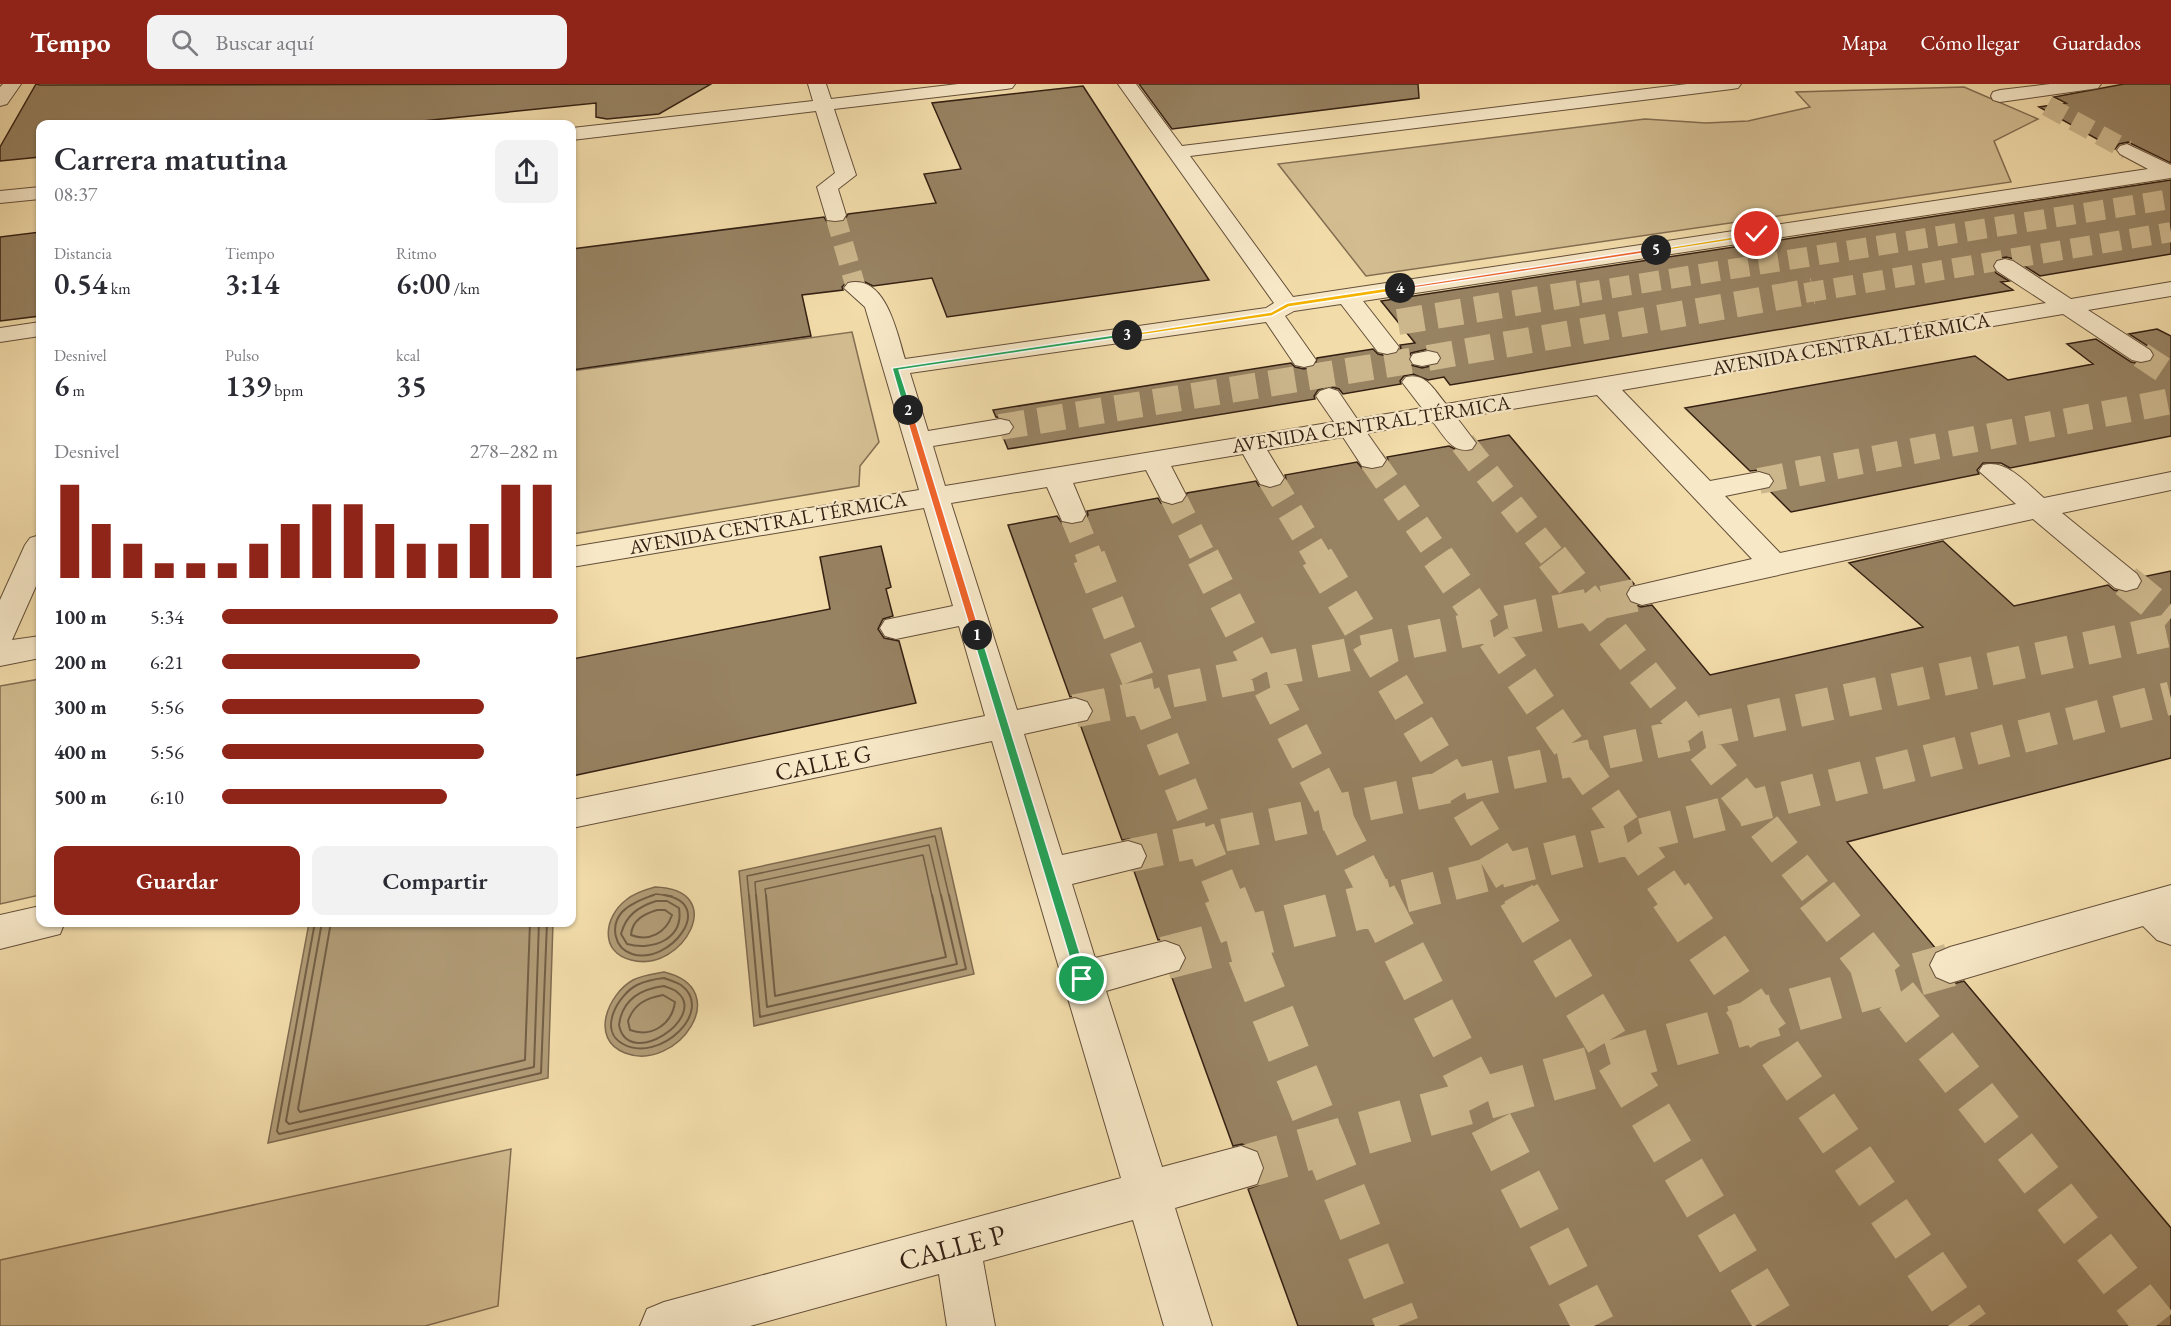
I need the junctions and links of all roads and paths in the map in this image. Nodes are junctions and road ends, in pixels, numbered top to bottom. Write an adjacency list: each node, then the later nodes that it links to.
1 (12, 84): 9 (lane)
2 (817, 84): 10 (lane)
3 (1006, 84): 10 (lane)
4 (1127, 84): 14 (lane)
5 (1732, 84): 14 (lane)
6 (2092, 84): 7 (lane)
7 (2023, 93): 8 (lane); 11 (lane)
8 (2000, 96)
9 (0, 100)
10 (824, 104): 12 (lane); 18 (lane)
11 (2047, 106)
12 (576, 134)
13 (2127, 150): 15 (lane)
14 (1177, 152): 24 (lane)
15 (2169, 172): 22 (lane)
16 (36, 193): 17 (lane)
17 (0, 197)
18 (835, 215)
19 (2005, 266): 23 (lane)
20 (856, 288): 33 (lane)
21 (2171, 289): 23 (lane, AVENIDA CENTRAL TÉRMICA)
22 (1347, 296): 24 (lane); 26 (lane)
23 (2066, 307): 30 (lane); 34 (lane, AVENIDA CENTRAL TÉRMICA)
24 (1280, 310): 31 (lane); 33 (lane)
25 (1398, 322): 26 (lane)
26 (1371, 326): 29 (lane)
27 (36, 330): 28 (lane)
28 (0, 335)
29 (1387, 347)
30 (2141, 355)
31 (1304, 360)
32 (1422, 366): 36 (lane)
33 (895, 368): 39 (lane)
34 (1603, 386): 36 (lane, AVENIDA CENTRAL TÉRMICA); 49 (lane)
35 (1329, 396): 38 (lane)
36 (1439, 413): 38 (lane, AVENIDA CENTRAL TÉRMICA); 40 (lane)
37 (1000, 427): 39 (lane)
38 (1350, 428): 41 (lane, AVENIDA CENTRAL TÉRMICA); 43 (lane)
39 (917, 441): 50 (lane)
40 (1463, 443)
41 (1250, 444): 42 (lane, AVENIDA CENTRAL TÉRMICA); 46 (lane)
42 (1154, 459): 45 (lane, AVENIDA CENTRAL TÉRMICA); 51 (lane)
43 (1372, 460)
44 (1993, 471): 52 (lane)
45 (1056, 475): 50 (lane, AVENIDA CENTRAL TÉRMICA); 53 (lane)
46 (1270, 478)
47 (1760, 481): 49 (lane)
48 (2171, 481): 52 (lane)
49 (1704, 491): 56 (lane)
50 (934, 495): 55 (lane, AVENIDA CENTRAL TÉRMICA); 59 (lane)
51 (1173, 495)
52 (2038, 509): 56 (lane); 57 (lane)
53 (1072, 514)
54 (36, 554): 61 (lane)
55 (576, 556)
56 (1774, 564): 58 (lane)
57 (2126, 581)
58 (1642, 594)
59 (970, 613): 60 (lane); 65 (lane)
60 (896, 628)
61 (0, 633)
62 (36, 648): 63 (lane)
63 (0, 654)
64 (1075, 711): 65 (lane, CALLE G)
65 (1004, 725): 66 (lane, CALLE G); 68 (lane)
66 (576, 813)
67 (1128, 856): 68 (lane)
68 (1049, 873): 74 (lane)
69 (2164, 912): 73 (lane)
70 (36, 924): 71 (lane)
71 (0, 932)
72 (1165, 958): 74 (lane)
73 (1950, 965)
74 (1082, 979): 76 (lane)
75 (1241, 1168): 76 (lane, CALLE P)
76 (1148, 1194): 77 (lane, CALLE P); 80 (lane)
77 (957, 1245): 78 (lane, CALLE P); 79 (lane)
78 (664, 1326)
79 (971, 1326)
80 (1188, 1326)

